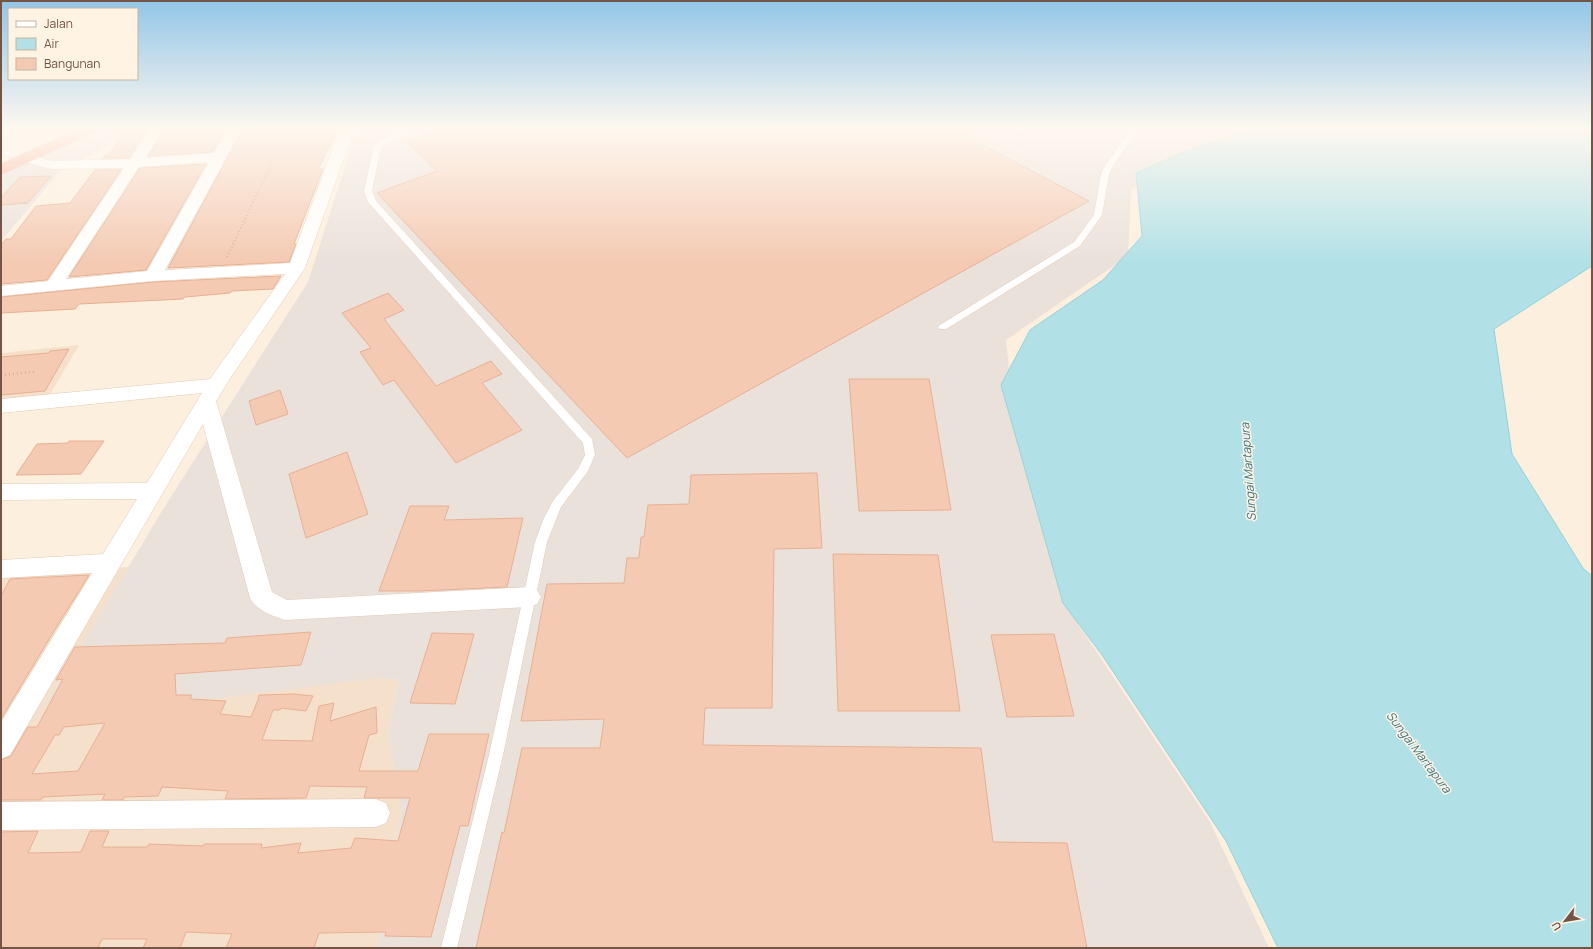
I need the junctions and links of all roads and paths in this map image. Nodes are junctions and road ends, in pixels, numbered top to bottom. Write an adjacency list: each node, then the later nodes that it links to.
1 (127, 173): 10 (street)
2 (211, 173): 9 (street)
3 (267, 173): 8 (path)
4 (331, 173): 7 (street)
5 (372, 173): 22 (lane)
6 (1105, 173): 12 (lane)
7 (297, 268): 8 (street); 15 (street)
8 (220, 272): 9 (street)
9 (153, 276): 10 (street)
10 (54, 285): 11 (street)
11 (1, 291)
12 (943, 327)
13 (34, 372): 14 (path)
14 (1, 375)
15 (211, 395): 16 (street); 17 (street); 18 (street); 22 (street)
16 (1, 406)
17 (1, 418)
18 (154, 491): 19 (street); 20 (street)
19 (1, 492)
20 (111, 563): 21 (street); 23 (street)
21 (1, 569)
22 (529, 597): 26 (lane)
23 (1, 746)
24 (376, 813): 25 (street)
25 (1, 816)
26 (449, 948)

